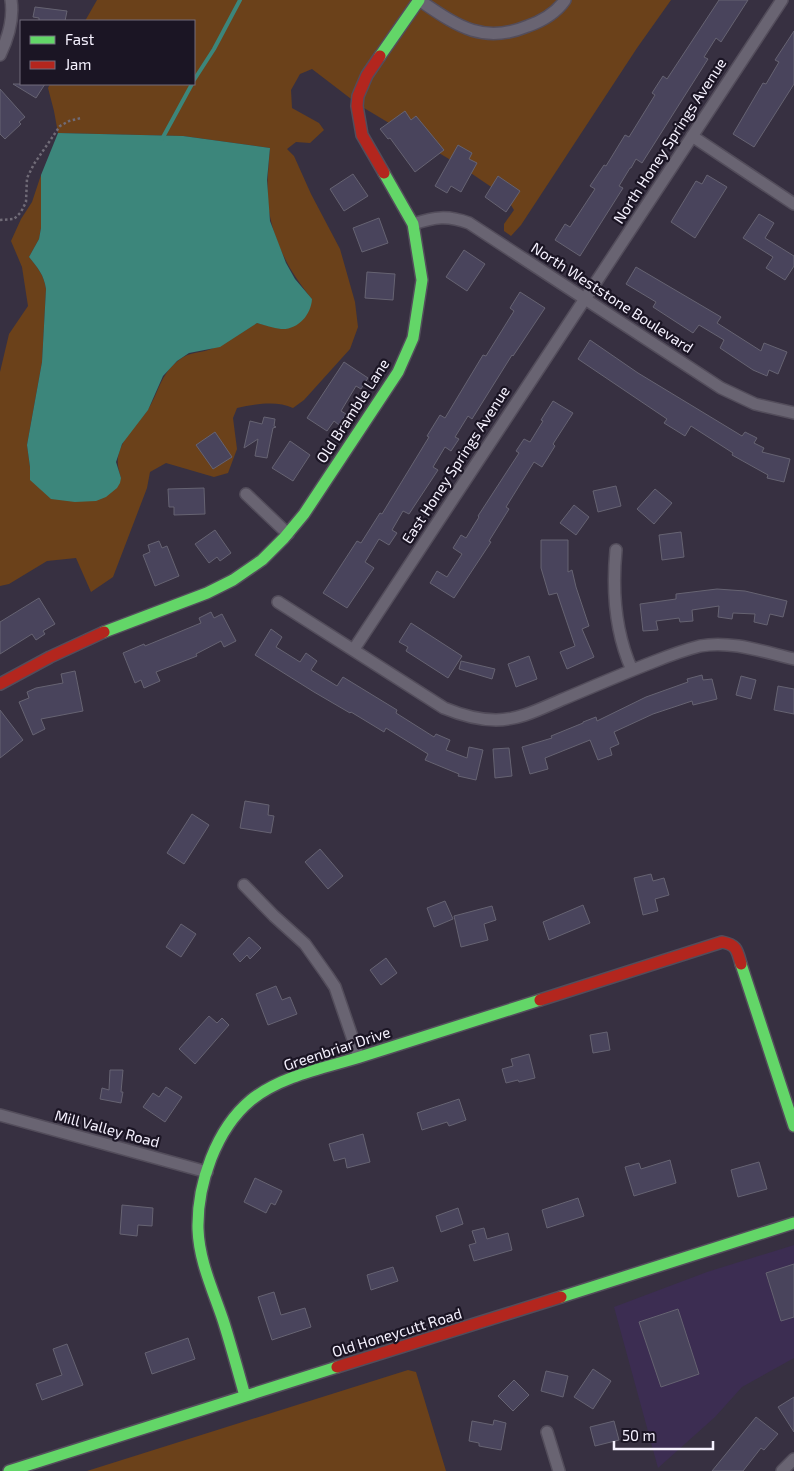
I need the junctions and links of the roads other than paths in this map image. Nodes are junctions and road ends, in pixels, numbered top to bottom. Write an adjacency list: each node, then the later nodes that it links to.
1 (11, 0): 5 (street)
2 (419, 0): 3 (street); 8 (street, Old Bramble Lane)
3 (565, 0)
4 (782, 0): 6 (street, North Honey Springs Avenue)
5 (0, 55)
6 (692, 136): 7 (street); 9 (street, North Honey Springs Avenue)
7 (794, 204)
8 (414, 224): 9 (street, North Weststone Boulevard); 12 (street, Old Bramble Lane)
9 (584, 299): 10 (street, North Weststone Boulevard); 15 (street, East Honey Springs Avenue)
10 (794, 413)
11 (246, 494): 12 (street)
12 (288, 534): 18 (street, Old Bramble Lane)
13 (616, 550): 17 (street)
14 (278, 602): 15 (street)
15 (354, 649): 17 (street)
16 (794, 659): 17 (street)
17 (632, 670)
18 (0, 684)
19 (244, 885): 20 (street)
20 (359, 1057): 22 (street, Greenbriar Drive); 23 (street, Greenbriar Drive)
21 (0, 1115): 23 (street, Mill Valley Road)
22 (794, 1126)
23 (207, 1172): 25 (street, Greenbriar Drive)
24 (794, 1223): 25 (street, Old Honeycutt Road)
25 (245, 1396): 28 (street, Old Honeycutt Road)
26 (547, 1432): 29 (street)
27 (794, 1459): 30 (street)
28 (9, 1471)
29 (560, 1471)
30 (782, 1471)

